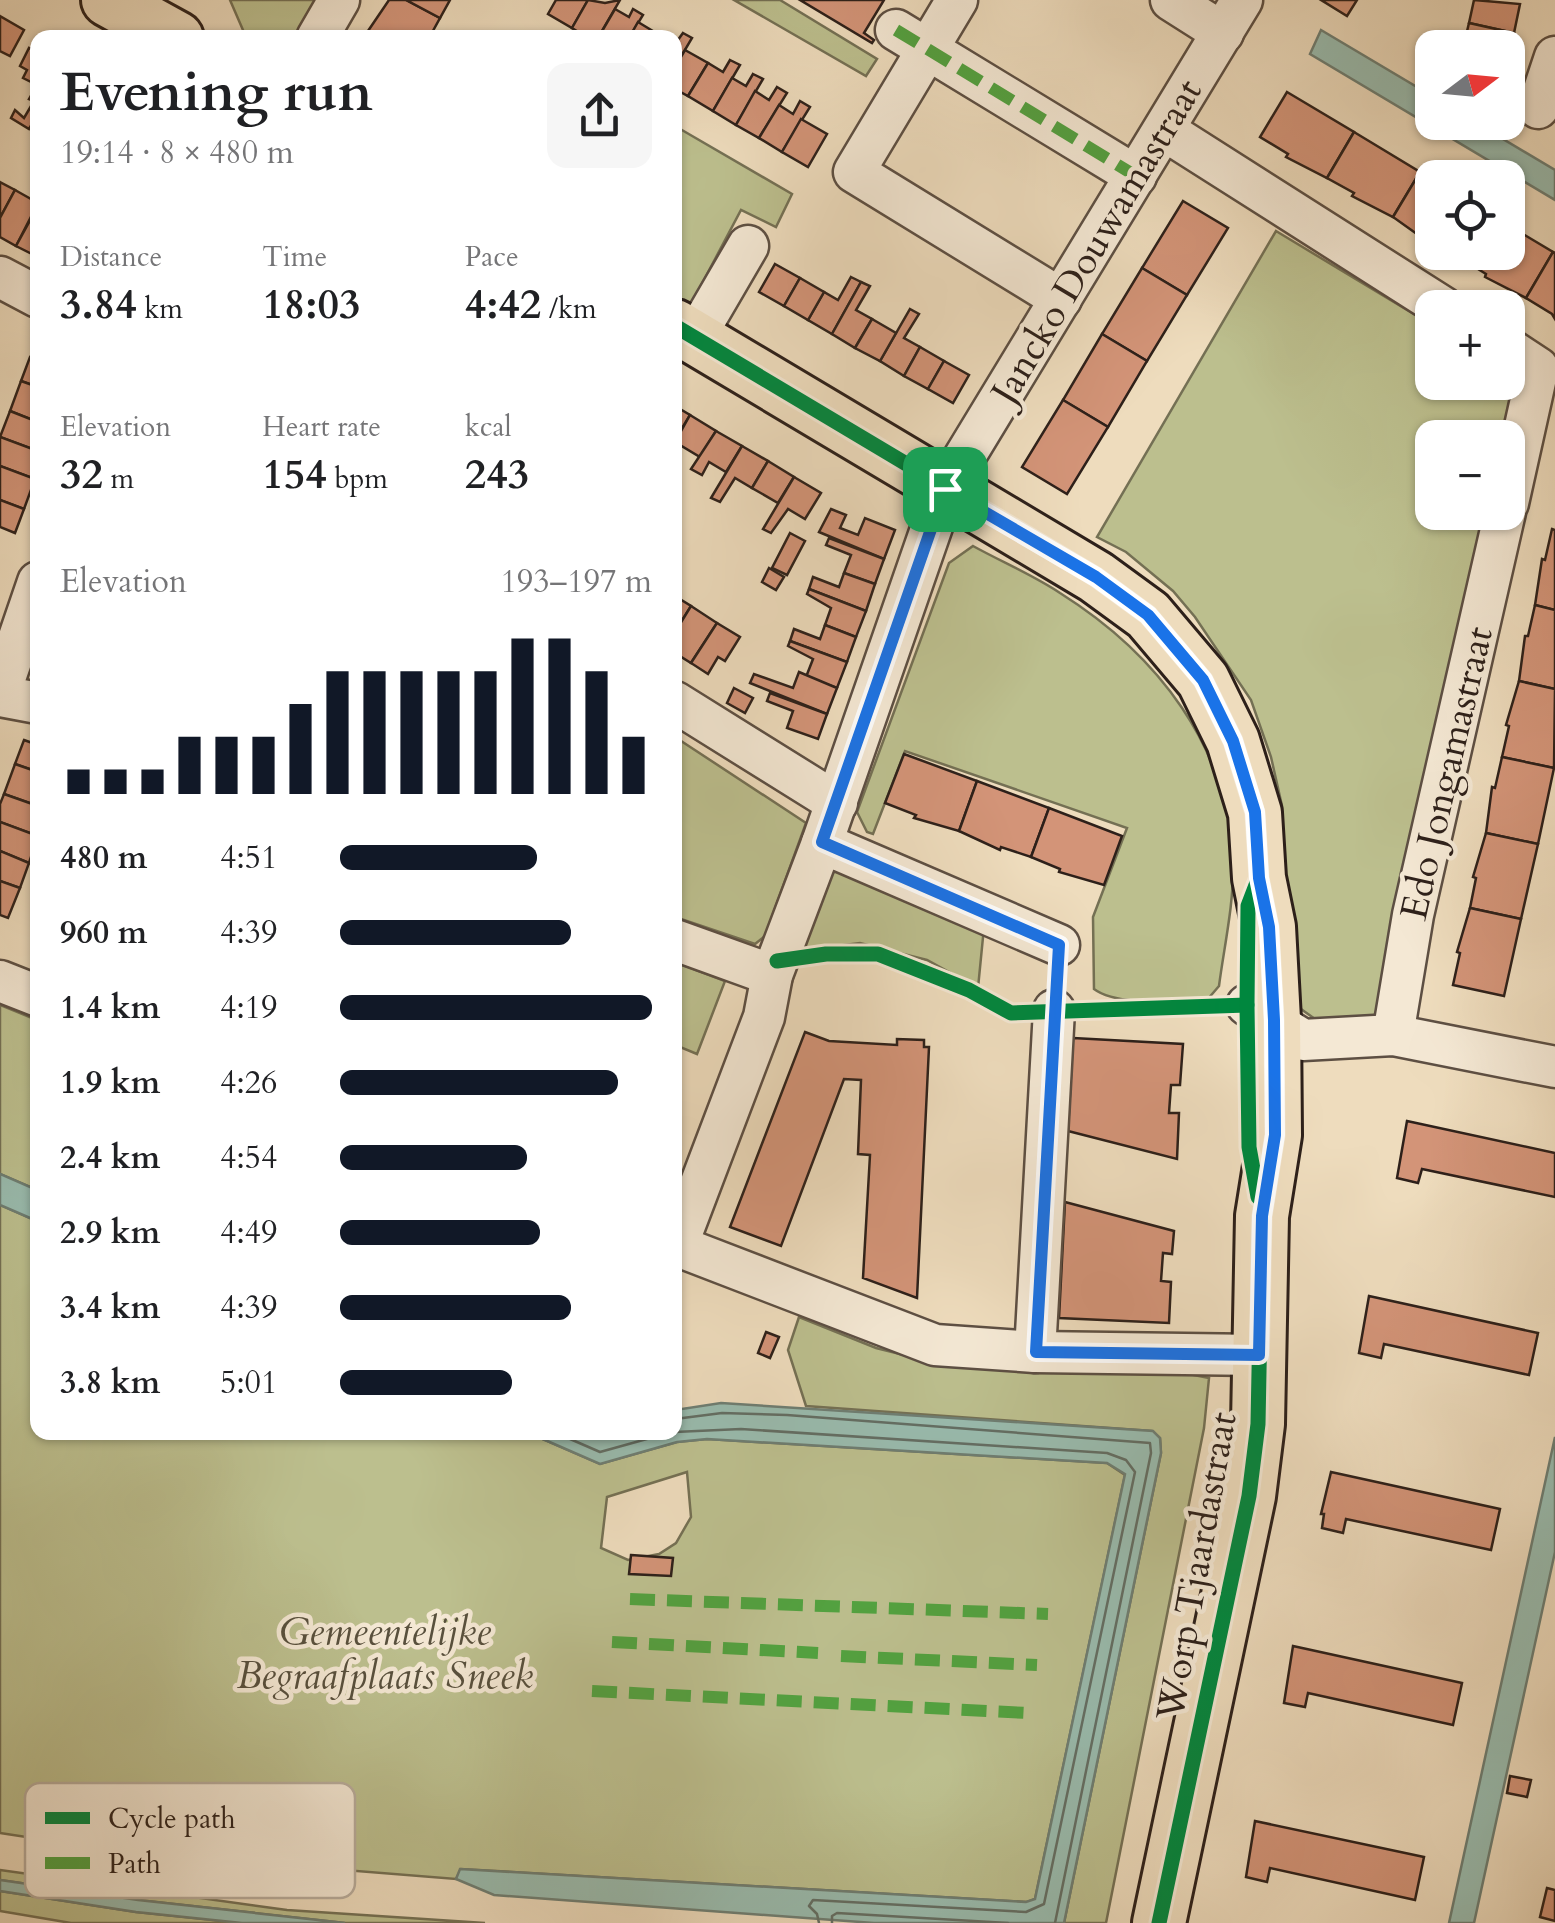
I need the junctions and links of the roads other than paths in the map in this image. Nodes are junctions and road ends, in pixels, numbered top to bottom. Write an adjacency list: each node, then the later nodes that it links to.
1 (108, 0): 6 (main road)
2 (339, 0): 7 (street)
3 (958, 0): 8 (street)
4 (1171, 0): 5 (street, Jancko Douwamastraat)
5 (1233, 16): 11 (street, Jancko Douwamastraat)
6 (162, 30)
7 (322, 30)
8 (912, 40): 12 (street); 17 (street)
9 (1555, 57): 10 (street)
10 (1538, 108)
11 (1164, 130): 12 (street, Jancko Douwamastraat); 15 (street)
12 (1136, 176): 17 (street, Jancko Douwamastraat)
13 (748, 246): 18 (street, Worp Tjaardastraat)
14 (0, 277): 16 (street)
15 (1416, 290)
16 (30, 293)
17 (1062, 299): 21 (street, Jancko Douwamastraat)
18 (685, 332): 21 (main road, Worp Tjaardastraat)
19 (1525, 359): 20 (street)
20 (1525, 426)
21 (945, 489): 29 (street, Jancko Douwamastraat); 37 (main road, Worp Tjaardastraat)
22 (1501, 530): 38 (street, Edo Jongamastraat)
23 (0, 578): 24 (street)
24 (30, 583)
25 (30, 605): 26 (street)
26 (0, 695): 27 (street)
27 (30, 701)
28 (682, 706): 29 (street)
29 (836, 803): 30 (street, Jancko Douwamastraat)
30 (822, 842): 32 (street); 33 (street, Jancko Douwamastraat)
31 (682, 943): 33 (street)
32 (1059, 945)
33 (772, 975): 40 (street, Jancko Douwamastraat)
34 (0, 981): 35 (street)
35 (30, 993)
36 (1054, 1010): 42 (street)
37 (1260, 1012): 38 (street); 43 (main road, Worp Tjaardastraat)
38 (1393, 1035): 39 (street)
39 (1555, 1067)
40 (682, 1230)
41 (682, 1248): 42 (street)
42 (1036, 1352): 43 (street)
43 (1259, 1355): 44 (main road, Worp Tjaardastraat)
44 (1159, 1923)

